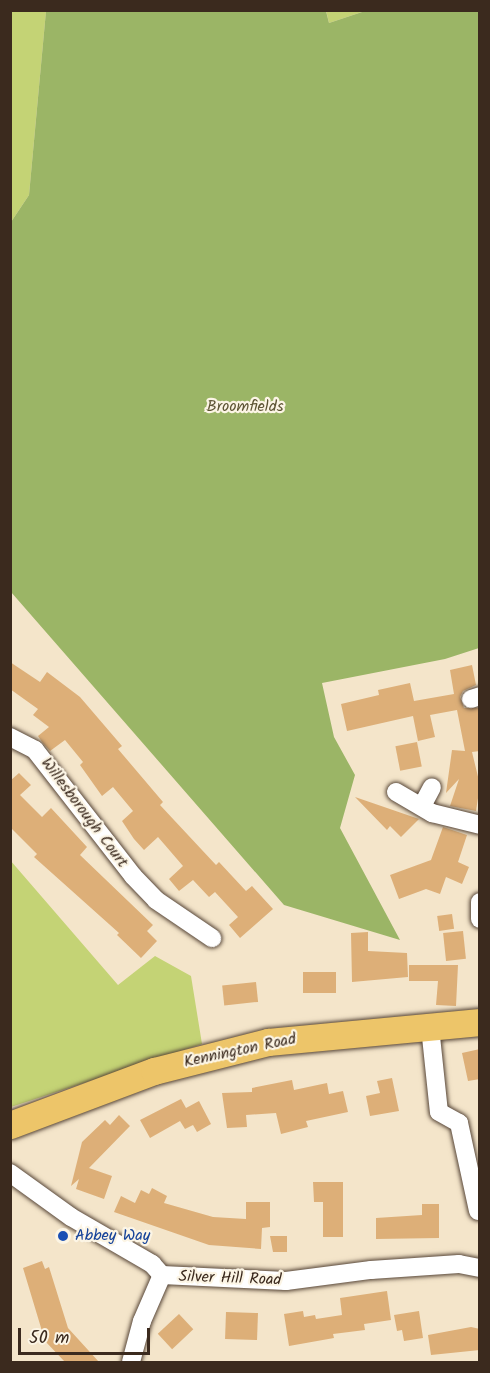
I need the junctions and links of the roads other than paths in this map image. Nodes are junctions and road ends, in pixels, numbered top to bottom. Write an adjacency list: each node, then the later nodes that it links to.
1 (10, 737): 8 (street, Willesborough Court)
2 (432, 787): 4 (street)
3 (396, 792): 4 (street)
4 (422, 806): 5 (street)
5 (480, 825)
6 (480, 902): 7 (street)
7 (480, 918)
8 (212, 938)
9 (480, 1022): 10 (main road, Kennington Road)
10 (430, 1027): 11 (main road, Kennington Road); 13 (street)
11 (10, 1125)
12 (10, 1173): 15 (street, Silver Hill Road)
13 (478, 1210)
14 (480, 1268): 15 (street, Silver Hill Road)
15 (168, 1276): 16 (street)
16 (131, 1362)

